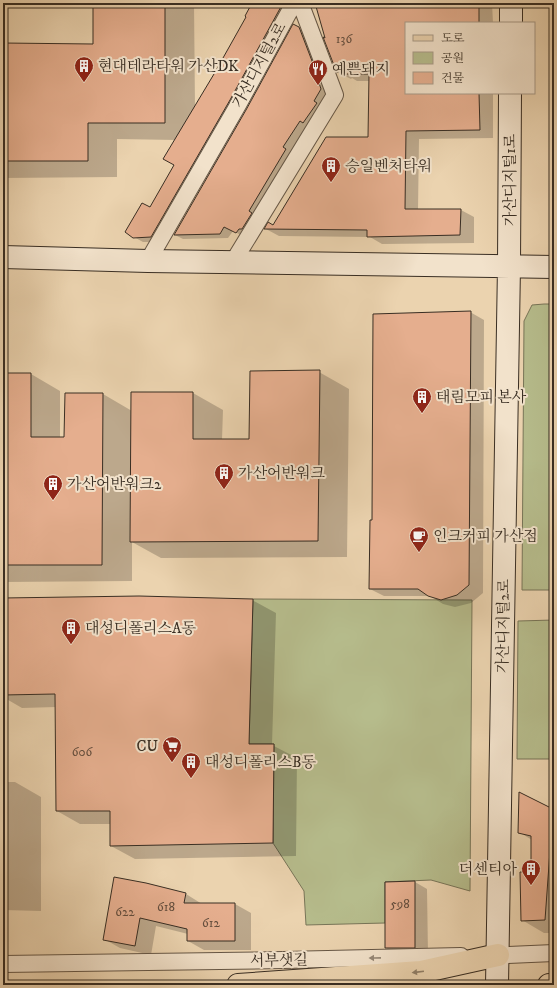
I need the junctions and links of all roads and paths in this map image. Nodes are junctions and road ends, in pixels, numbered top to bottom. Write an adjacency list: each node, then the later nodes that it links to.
1 (511, 3): 2 (street)
2 (510, 22)
3 (510, 94): 7 (street, 가산디지털1로)
4 (3, 257): 5 (street)
5 (148, 261): 6 (street); 6 (street, 가산디지털2로)
6 (233, 262): 7 (street)
7 (509, 266): 8 (street); 10 (street, 가산디지털2로)
8 (554, 267)
9 (554, 953): 10 (street, 서부샛길)
10 (498, 956): 11 (street, 서부샛길, one-way to 11); 12 (main road, one-way to 12); 13 (street, 가산디지털2로)
11 (3, 964)
12 (238, 985)
13 (497, 985)
14 (549, 985): 15 (main road)
15 (554, 985)

